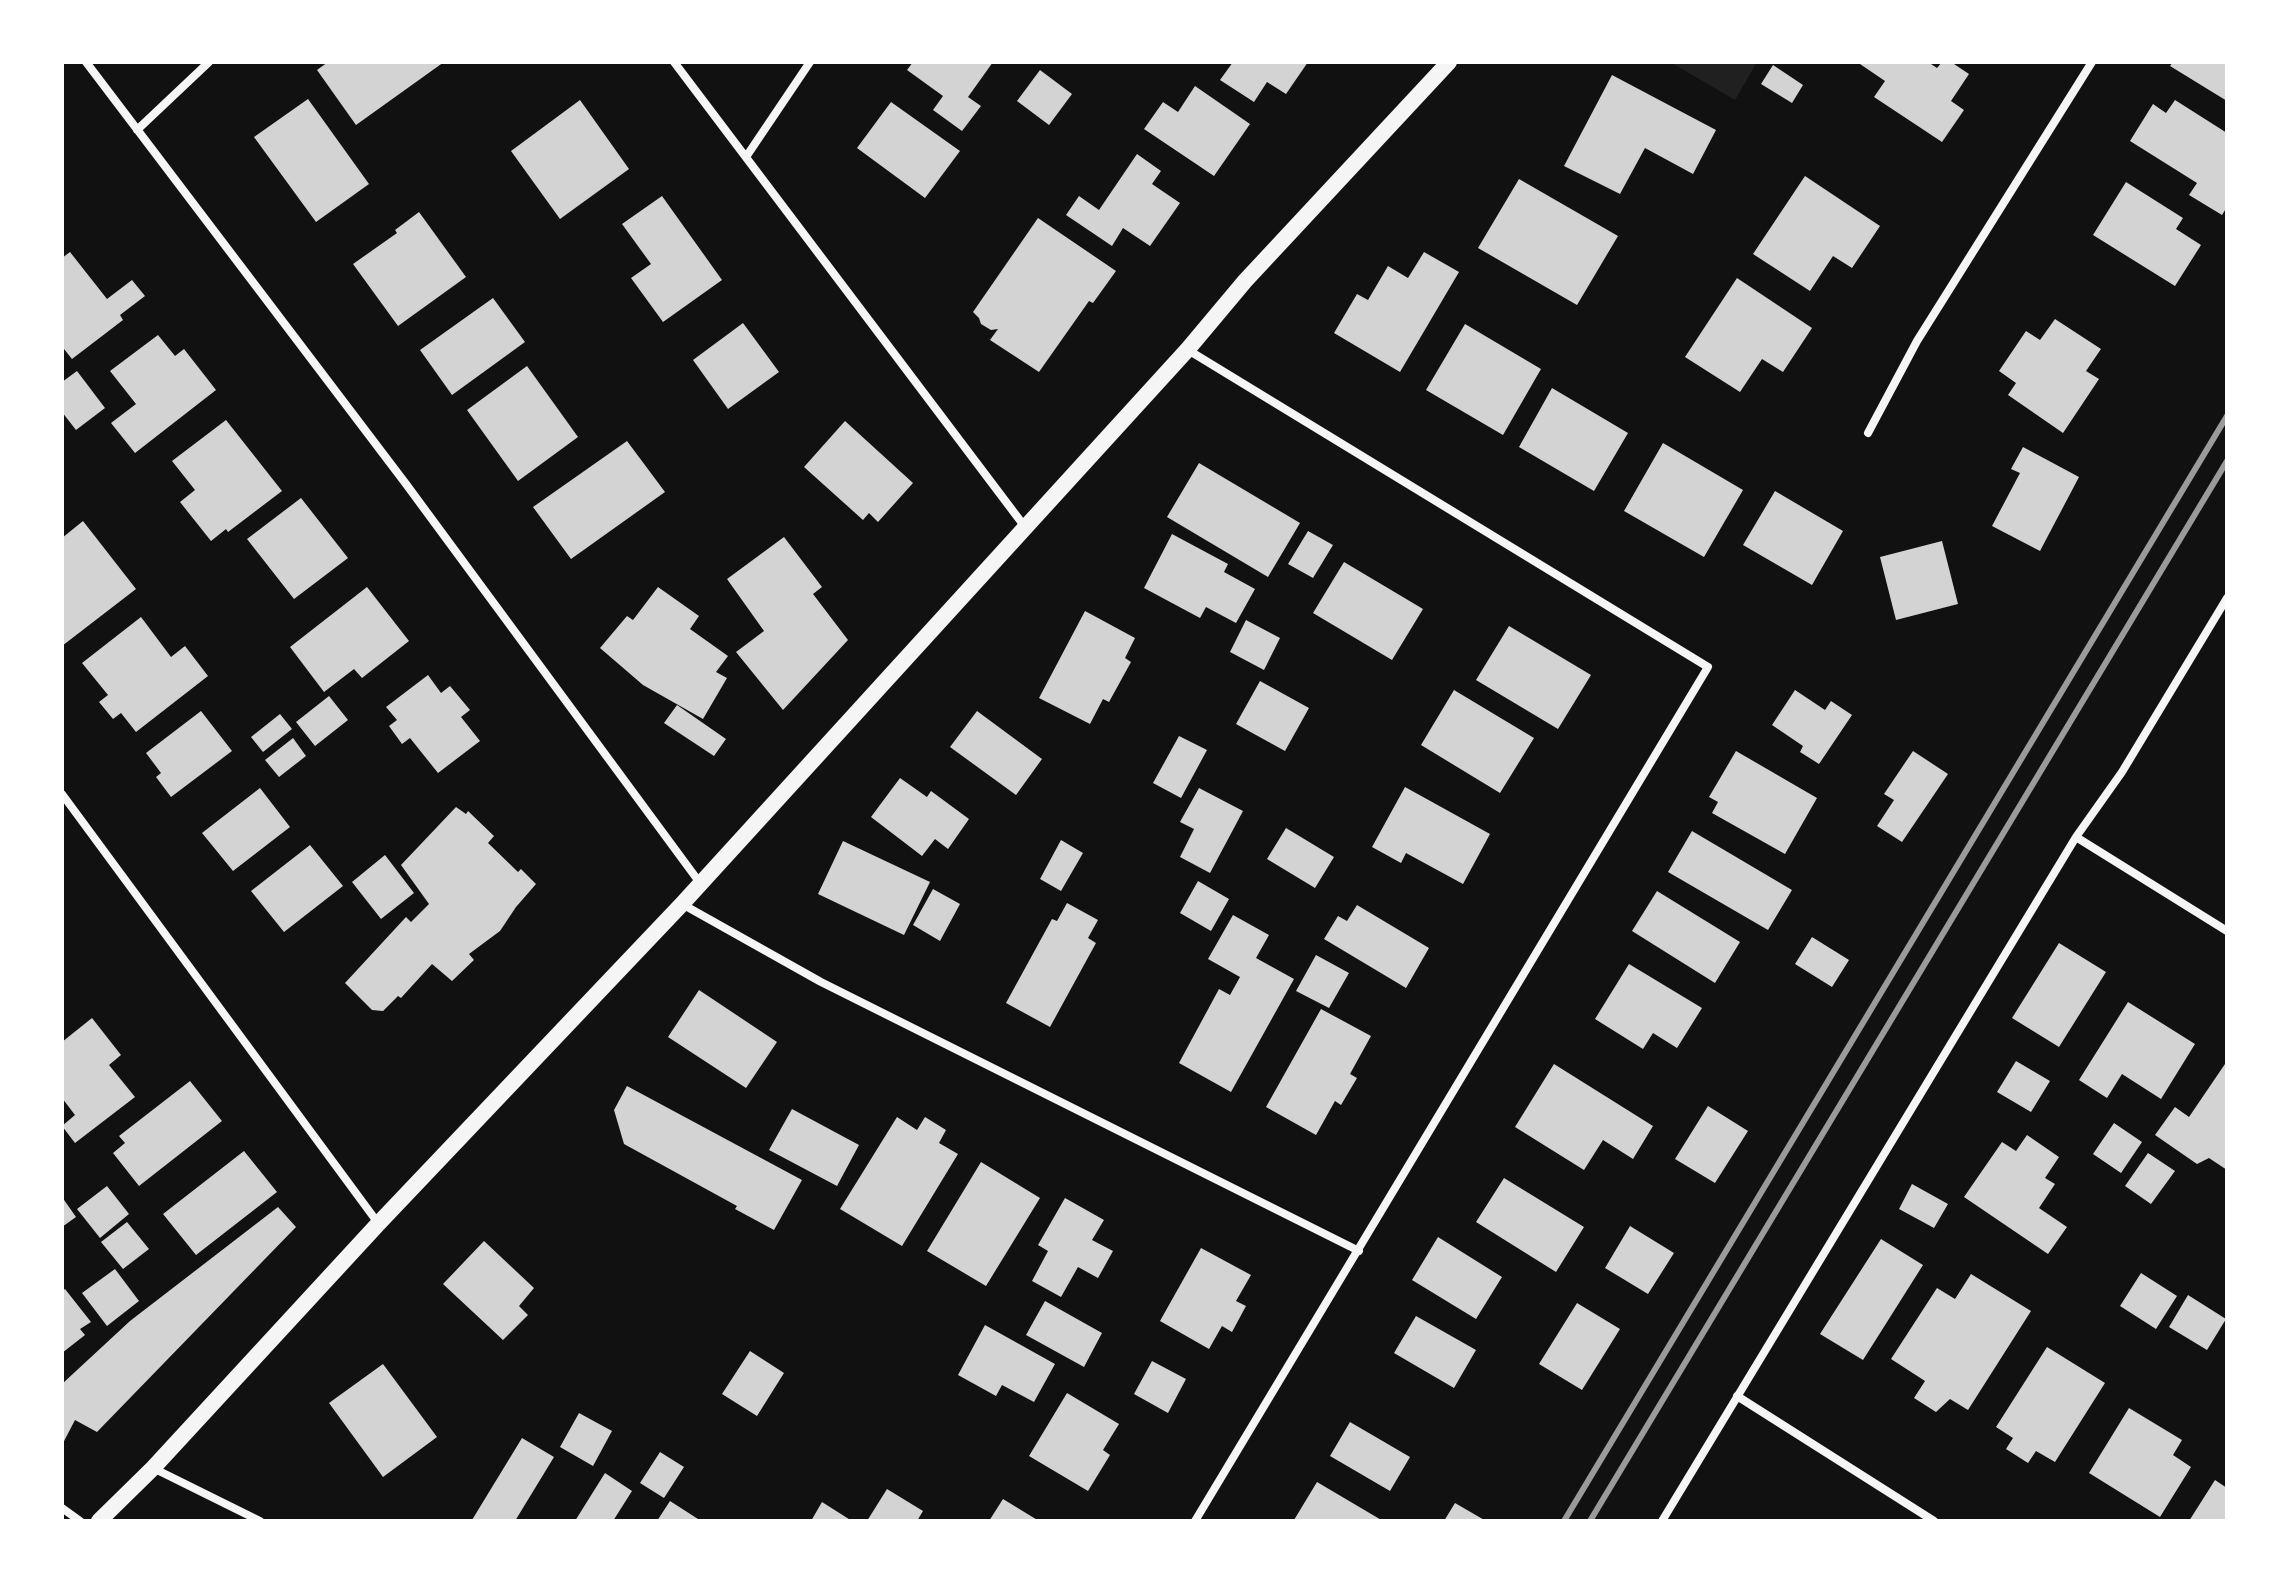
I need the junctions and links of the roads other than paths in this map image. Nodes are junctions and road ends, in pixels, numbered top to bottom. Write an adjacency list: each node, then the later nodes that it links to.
1 (86, 62): 7 (street)
2 (209, 62): 7 (street)
3 (674, 62): 8 (street)
4 (810, 62): 8 (street)
5 (1449, 62): 9 (main road)
6 (2092, 62): 10 (street)
7 (137, 130): 15 (street)
8 (746, 157): 11 (street)
9 (1188, 349): 11 (main road); 19 (street)
10 (1868, 433)
11 (1025, 528): 15 (main road)
12 (2227, 598): 14 (street)
13 (62, 794): 18 (street)
14 (2076, 837): 17 (street); 20 (street)
15 (700, 883): 16 (main road)
16 (682, 904): 18 (main road); 19 (street)
17 (2227, 931)
18 (378, 1224): 21 (main road)
19 (1359, 1251): 26 (street)
20 (1737, 1396): 27 (street); 28 (street)
21 (153, 1468): 24 (main road); 25 (street)
22 (62, 1508): 23 (street)
23 (80, 1521)
24 (99, 1521)
25 (260, 1521)
26 (1195, 1521)
27 (1662, 1521)
28 (1934, 1521)

